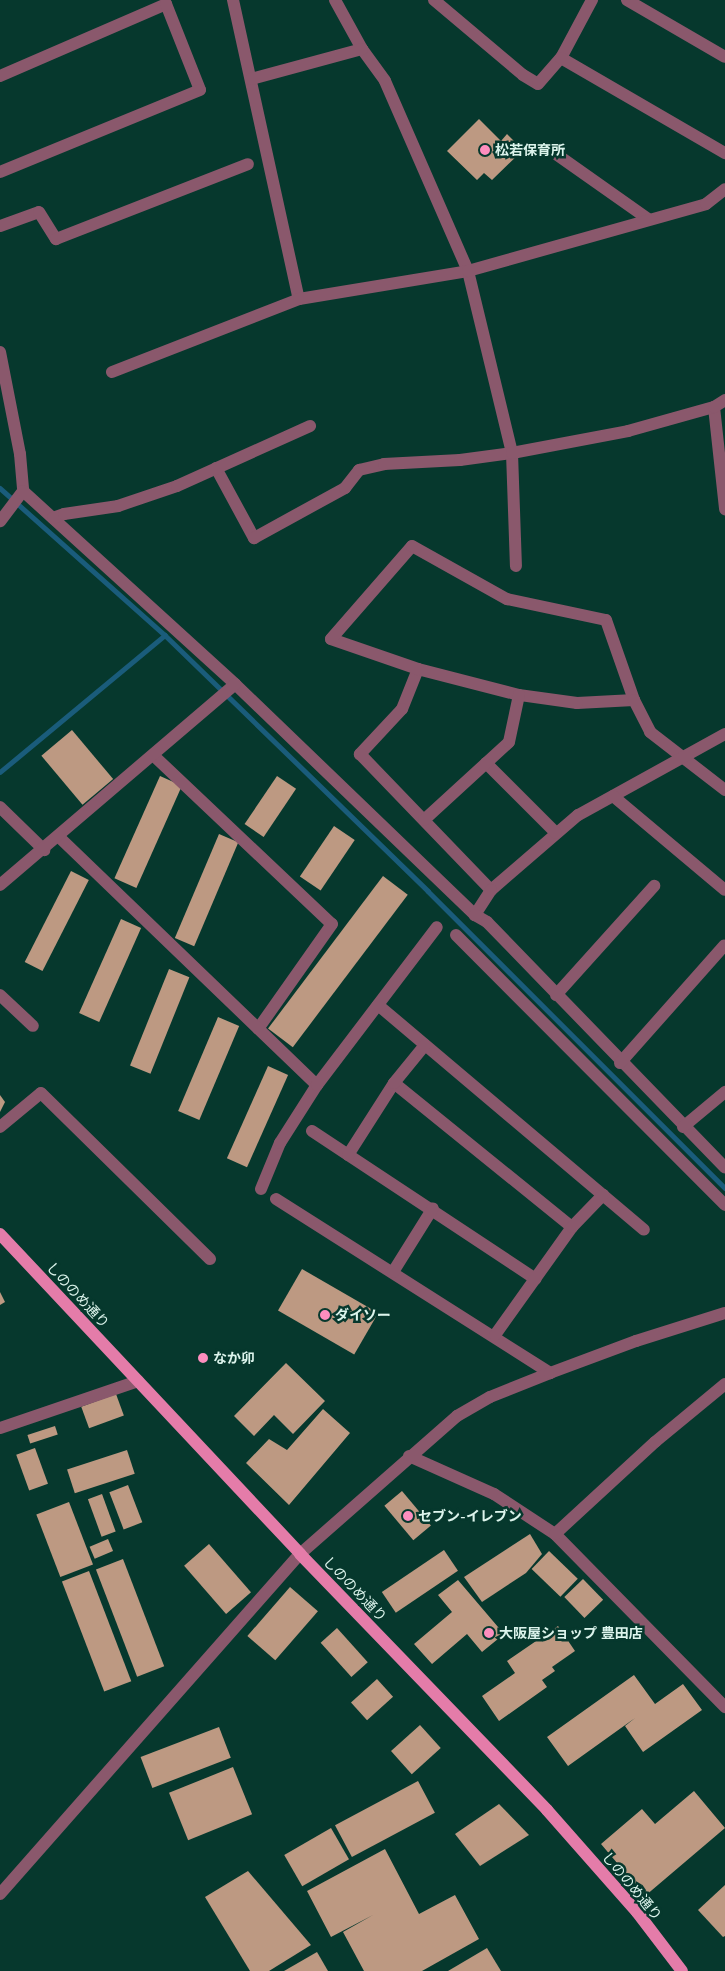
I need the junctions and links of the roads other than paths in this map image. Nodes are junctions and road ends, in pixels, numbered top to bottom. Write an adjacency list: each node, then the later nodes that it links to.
1 (233, 0): 10 (street)
2 (335, 0): 6 (street)
3 (434, 0): 8 (street)
4 (592, 0): 8 (street)
5 (627, 0): 7 (street)
6 (362, 49): 10 (street); 18 (street)
7 (725, 57)
8 (561, 58): 11 (street)
9 (0, 76): 14 (street)
10 (251, 79): 19 (street)
11 (725, 153)
12 (556, 154): 16 (street)
13 (248, 164): 17 (street)
14 (0, 172)
15 (725, 189): 16 (street)
16 (648, 219): 18 (street)
17 (0, 226)
18 (468, 270): 19 (street); 24 (street)
19 (299, 299): 21 (street)
20 (0, 352): 26 (street)
21 (112, 372)
22 (720, 404): 24 (street); 27 (street)
23 (310, 426): 25 (street)
24 (512, 453): 25 (street); 30 (street)
25 (216, 468): 28 (street)
26 (21, 493): 28 (street); 29 (street)
27 (725, 509)
28 (53, 518): 32 (street)
29 (0, 521)
30 (516, 566)
31 (418, 669): 33 (street); 34 (street); 42 (street)
32 (233, 686): 36 (street); 50 (street)
33 (519, 695): 34 (street); 38 (street)
34 (634, 700): 37 (street)
35 (725, 734): 37 (street)
36 (153, 756): 44 (street); 58 (street)
37 (684, 756): 39 (street); 40 (street)
38 (486, 763): 42 (street); 43 (street)
39 (725, 790)
40 (613, 796): 43 (street); 49 (street)
41 (0, 807): 45 (street)
42 (424, 820): 48 (street)
43 (556, 833): 48 (street)
44 (59, 837): 45 (street); 58 (street)
45 (44, 850): 46 (street)
46 (0, 886)
47 (654, 886): 55 (street)
48 (492, 890): 50 (street)
49 (725, 890)
50 (475, 915): 55 (street)
51 (436, 927): 56 (street)
52 (456, 935): 72 (street)
53 (724, 946): 60 (street)
54 (0, 995): 57 (street)
55 (556, 995): 60 (street)
56 (378, 1005): 59 (street); 62 (street)
57 (33, 1026)
58 (258, 1029): 62 (street)
59 (425, 1045): 61 (street); 70 (street)
60 (620, 1063): 65 (street)
61 (394, 1083): 67 (street); 74 (street)
62 (317, 1086): 69 (street)
63 (725, 1092): 65 (street)
64 (0, 1127): 77 (street)
65 (683, 1127): 68 (street)
66 (312, 1131): 67 (street)
67 (348, 1155): 73 (street)
68 (725, 1168)
69 (261, 1189)
70 (603, 1195): 74 (street); 75 (street)
71 (276, 1198): 78 (street)
72 (725, 1205)
73 (432, 1208): 78 (street); 79 (street)
74 (572, 1227): 79 (street)
75 (644, 1230)
76 (0, 1234): 83 (main road, しののめ通り)
77 (210, 1259)
78 (393, 1272): 81 (street)
79 (536, 1278): 81 (street)
80 (725, 1313): 82 (street)
81 (495, 1335): 82 (street)
82 (550, 1373): 86 (street)
83 (138, 1381): 85 (street); 88 (main road, しののめ通り)
84 (725, 1384): 87 (street)
85 (0, 1428)
86 (409, 1456): 87 (street); 88 (street)
87 (555, 1534): 89 (street)
88 (300, 1554): 90 (street); 91 (main road, しののめ通り)
89 (725, 1707)
90 (0, 1894)
91 (682, 1971)

